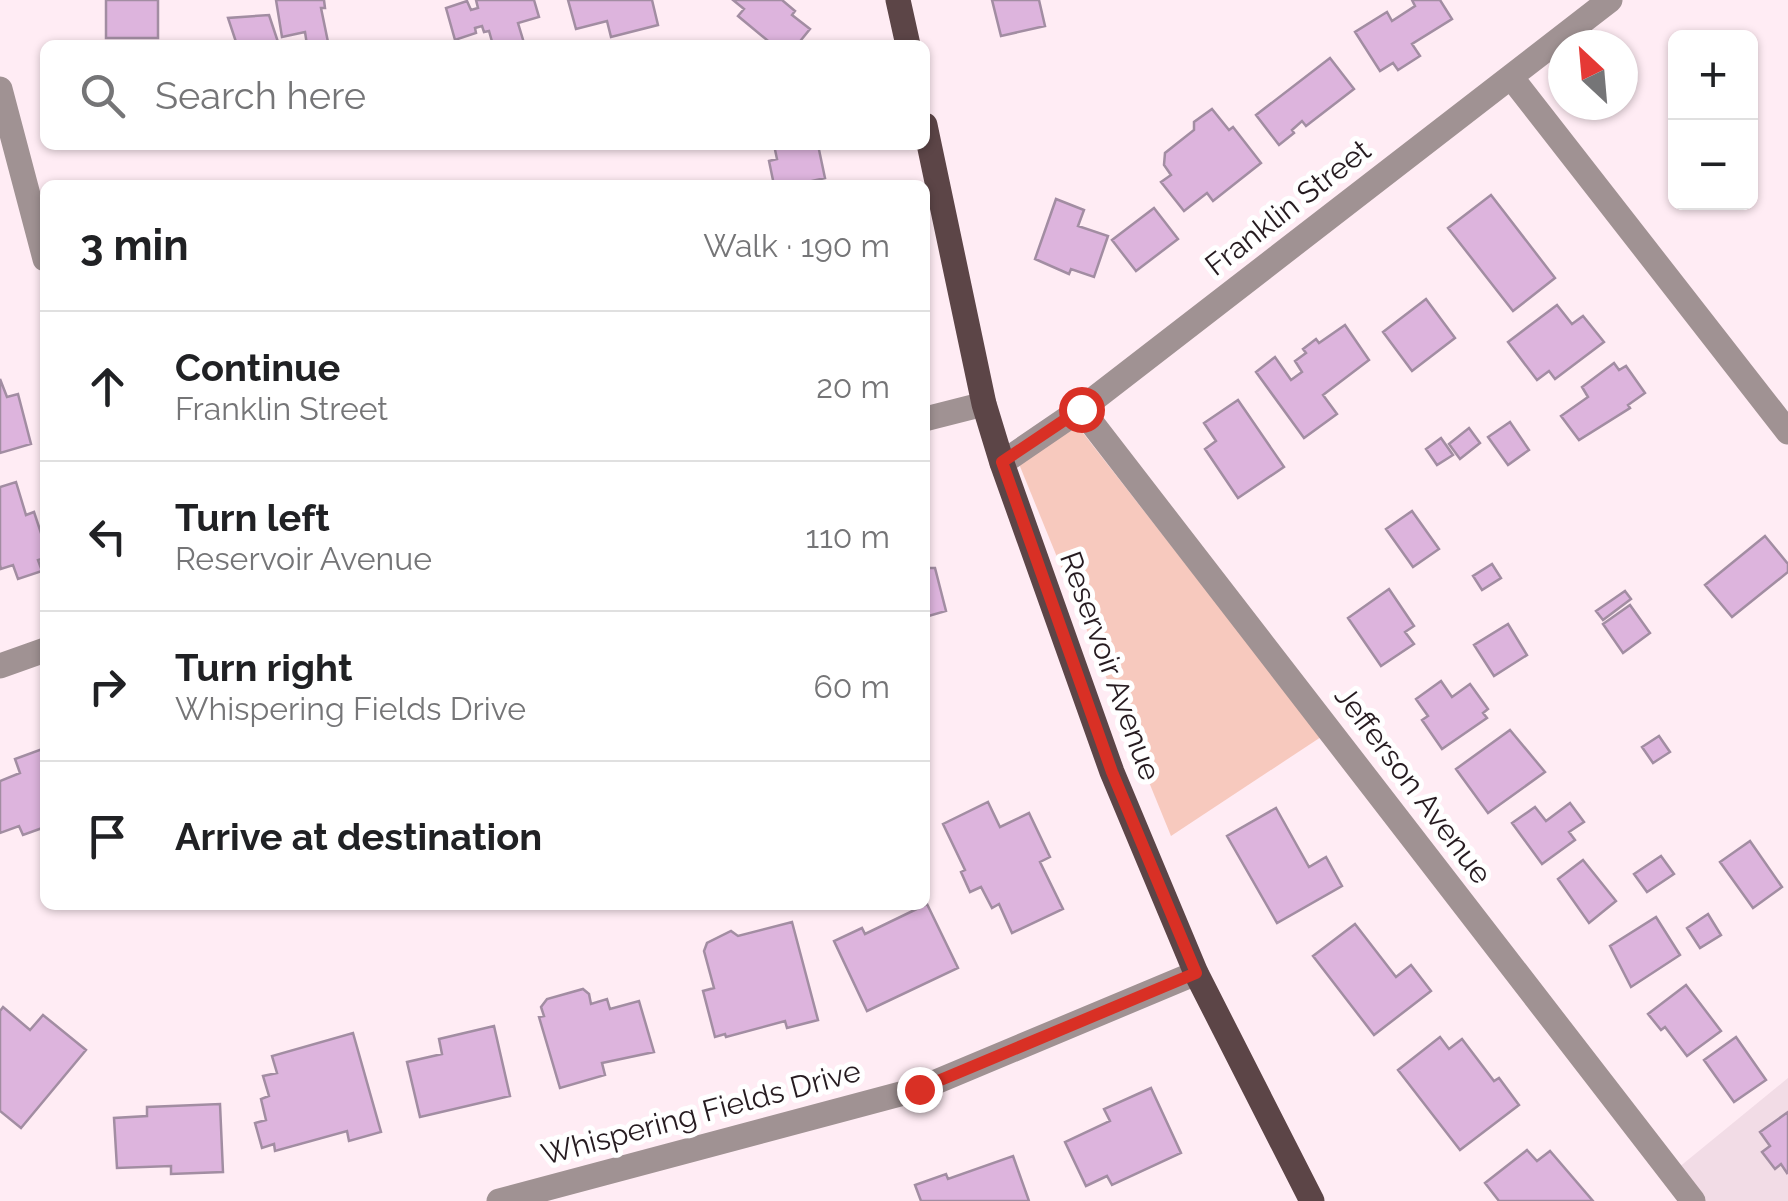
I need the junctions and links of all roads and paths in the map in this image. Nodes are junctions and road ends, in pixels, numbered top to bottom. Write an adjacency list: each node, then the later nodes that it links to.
1 (898, 0): 3 (main road)
2 (1610, 0): 4 (street, Franklin Street)
3 (907, 40)
4 (1511, 77): 9 (street, Franklin Street); 11 (street)
5 (0, 89): 7 (street)
6 (930, 149): 8 (main road, Reservoir Avenue)
7 (40, 240)
8 (984, 404): 10 (street); 12 (main road, Reservoir Avenue)
9 (1081, 409): 12 (street, Franklin Street); 18 (street, Jefferson Avenue)
10 (930, 418)
11 (1788, 432)
12 (1002, 462): 15 (main road, Reservoir Avenue)
13 (40, 652): 14 (street)
14 (0, 666)
15 (1196, 973): 16 (street, Whispering Fields Drive); 17 (main road, Reservoir Avenue)
16 (499, 1201)
17 (1312, 1201)
18 (1693, 1201)

